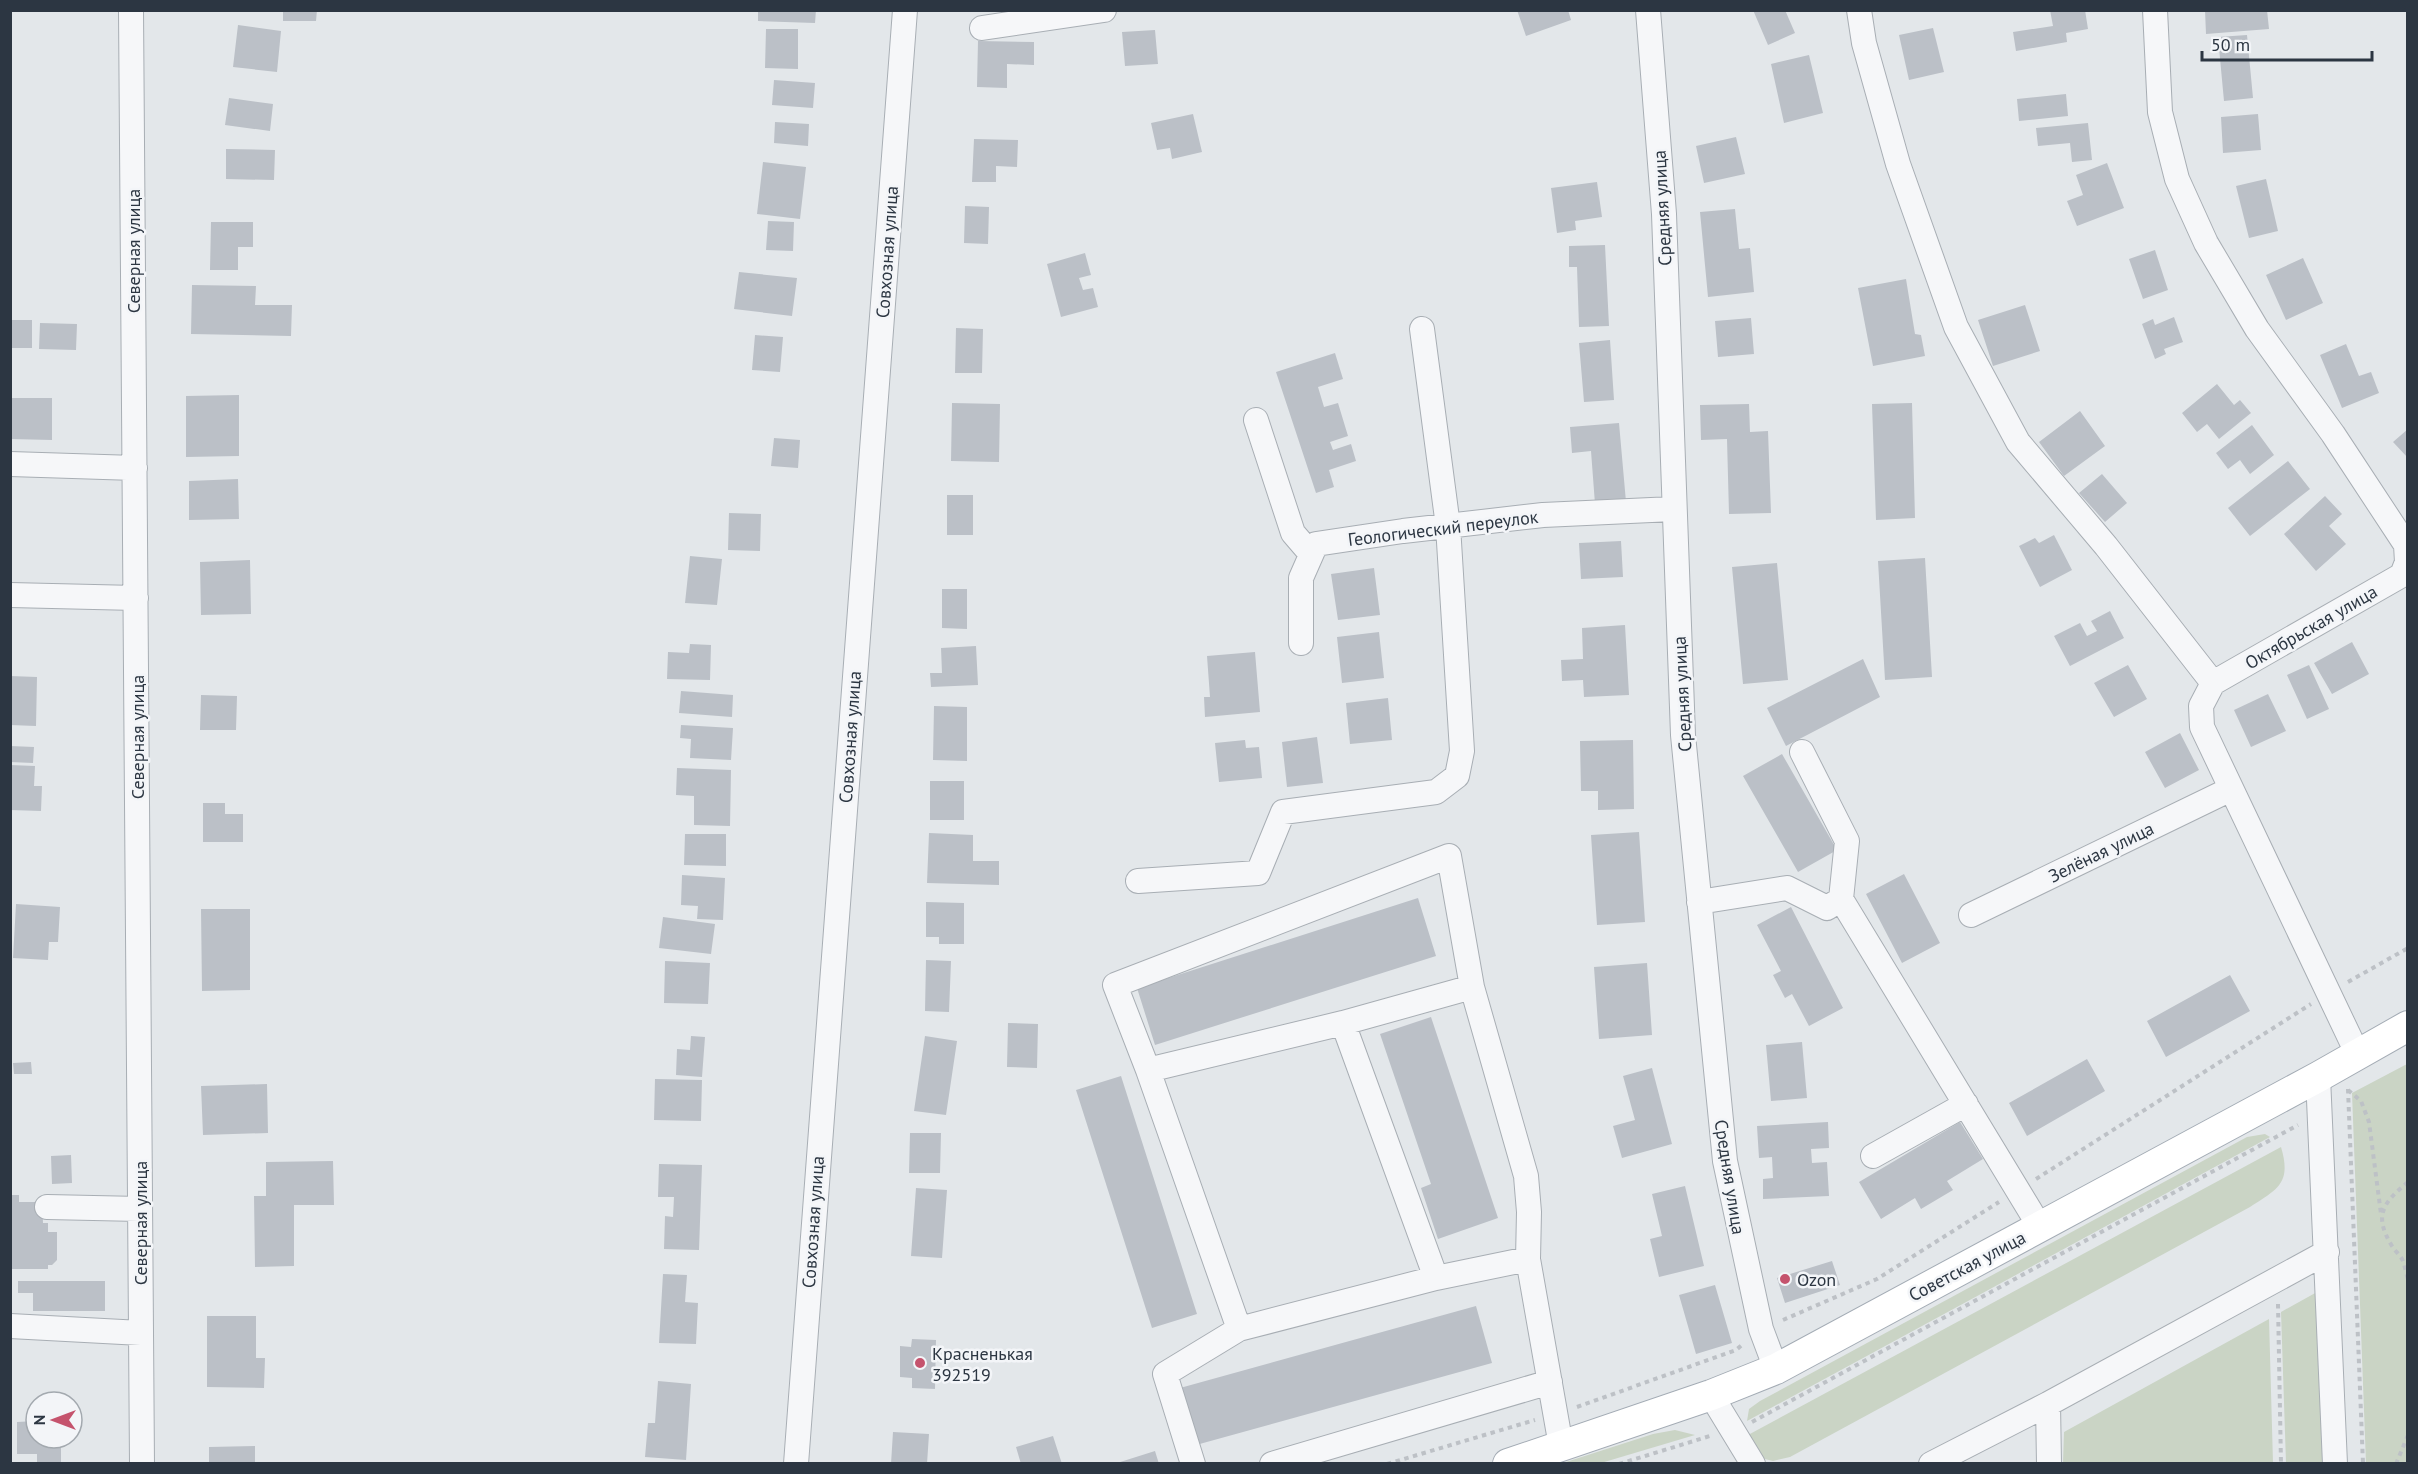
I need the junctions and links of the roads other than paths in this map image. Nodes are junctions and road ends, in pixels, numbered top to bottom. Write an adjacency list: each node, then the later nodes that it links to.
1 (131, 10): 11 (street, Северная улица)
2 (905, 10): 48 (street, Совхозная улица)
3 (1104, 10): 7 (street)
4 (1648, 10): 12 (street, Средняя улица)
5 (1859, 10): 18 (street)
6 (2155, 10): 18 (street, Октябрьская улица)
7 (982, 28)
8 (1422, 329): 13 (street)
9 (1256, 420): 14 (street)
10 (10, 464): 11 (street)
11 (135, 468): 16 (street, Северная улица)
12 (1673, 509): 13 (street, Геологический переулок); 23 (street, Средняя улица)
13 (1448, 526): 14 (street, Геологический переулок); 21 (street)
14 (1311, 554): 17 (street)
15 (10, 595): 16 (street)
16 (136, 598): 34 (street, Северная улица)
17 (1301, 643)
18 (2213, 683): 20 (street)
19 (1802, 752): 22 (street)
20 (2231, 789): 24 (street, Зелёная улица); 28 (street)
21 (1138, 881)
22 (1841, 899): 23 (street); 31 (street)
23 (1699, 902): 42 (street, Средняя улица)
24 (1971, 915)
25 (1472, 987): 26 (street); 29 (street); 37 (street)
26 (1343, 1023): 29 (street); 38 (street)
27 (2408, 1026): 28 (main road, Советская улица)
28 (2358, 1055): 30 (main road, Советская улица)
29 (1148, 1070): 40 (street)
30 (2318, 1077): 35 (main road, Советская улица); 36 (street)
31 (1966, 1104): 32 (street); 35 (street)
32 (1873, 1156)
33 (47, 1207): 34 (street)
34 (140, 1209): 41 (street, Северная улица)
35 (2040, 1227): 42 (main road, Советская улица)
36 (2327, 1252): 45 (street); 55 (street)
37 (1528, 1259): 38 (street); 43 (street)
38 (1436, 1278): 40 (street)
39 (10, 1326): 41 (street)
40 (1239, 1329): 49 (street)
41 (141, 1333): 47 (street, Северная улица)
42 (1776, 1369): 44 (main road, Советская улица)
43 (1550, 1382): 46 (street); 50 (street)
44 (1712, 1395): 46 (main road, Советская улица); 52 (street)
45 (2048, 1404): 53 (street); 54 (street)
46 (1561, 1446): 51 (main road, Советская улица)
47 (142, 1464)
48 (796, 1464)
49 (1193, 1464)
50 (1272, 1464)
51 (1508, 1464)
52 (1753, 1464)
53 (1931, 1464)
54 (2049, 1464)
55 (2335, 1464)

